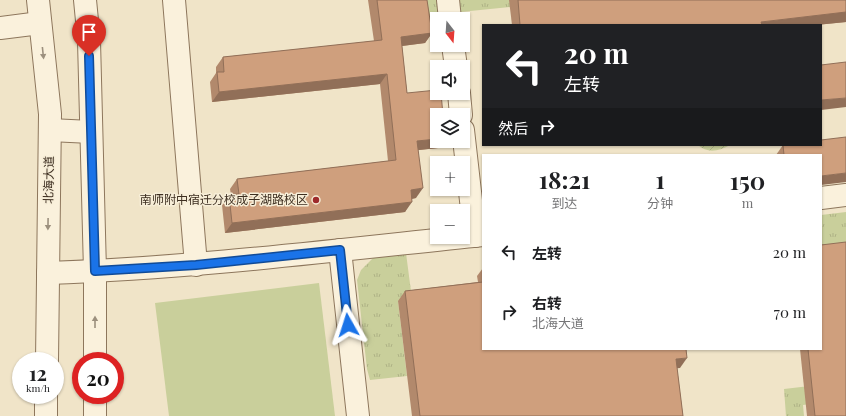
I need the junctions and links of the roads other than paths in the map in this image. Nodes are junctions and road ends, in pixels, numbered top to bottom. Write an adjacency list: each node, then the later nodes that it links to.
1 (38, 0): 6 (street, 北海大道)
2 (85, 0): 9 (street)
3 (174, 0): 15 (street)
4 (448, 0): 5 (street)
5 (449, 12)
6 (40, 23): 7 (street); 8 (street, 北海大道, one-way to 8)
7 (0, 28)
8 (50, 130): 9 (street); 17 (street, 北海大道, one-way to 17)
9 (91, 132): 16 (street)
10 (466, 148): 13 (street)
11 (846, 195): 12 (street)
12 (822, 198)
13 (479, 236): 14 (street)
14 (340, 250): 15 (street); 24 (street)
15 (196, 265): 16 (street)
16 (95, 271): 17 (street); 19 (street, one-way to 16)
17 (48, 273): 18 (street, 北海大道)
18 (47, 352)
19 (95, 352)
20 (46, 404): 22 (street)
21 (95, 404): 23 (street)
22 (46, 416)
23 (95, 416)
24 (358, 416)

